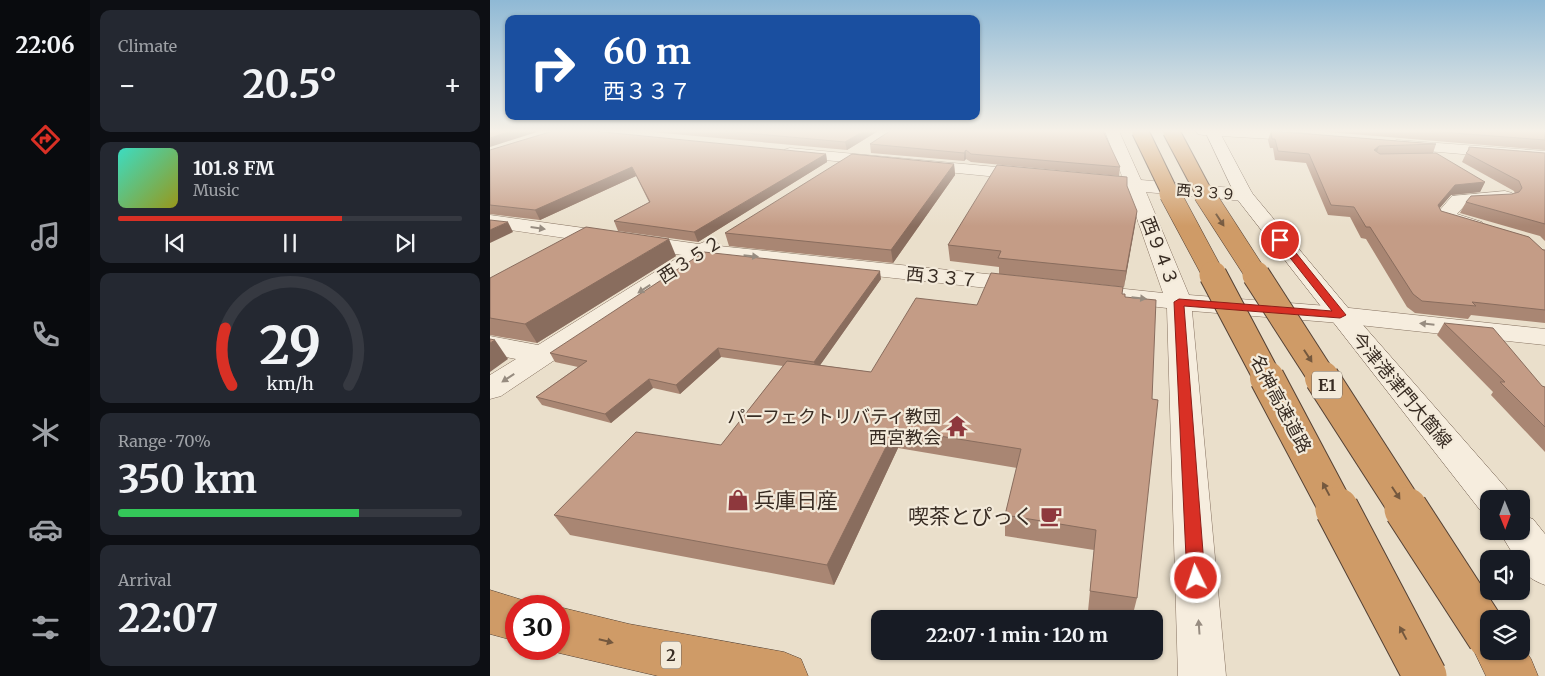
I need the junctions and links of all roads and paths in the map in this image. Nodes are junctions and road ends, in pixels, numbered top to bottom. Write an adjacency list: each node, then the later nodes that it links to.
1 (843, 163): 8 (street)
2 (889, 163): 7 (street)
3 (1125, 163): 11 (street, 西９４３)
4 (1155, 163): 33 (highway, 名神高速道路, one-way to 4, bridge)
5 (1186, 163): 28 (highway, E1, one-way to 28, bridge)
6 (1226, 163): 12 (street, 今津港津門大箇線)
7 (1041, 176)
8 (816, 179)
9 (1069, 179): 11 (street, 西３３９)
10 (1481, 183): 14 (street)
11 (1135, 186): 12 (street, 西３３９); 17 (street, 西９４３)
12 (1244, 195): 18 (street, 今津港津門大箇線)
13 (490, 221): 16 (street, 西３３７, one-way to 16)
14 (1496, 232)
15 (726, 235): 16 (street, 西３５２)
16 (702, 251): 17 (street, 西３３７, one-way to 17); 21 (street, 西３５２, one-way to 21)
17 (1179, 302): 18 (street, 西３３７); 32 (street, 西９４３, one-way to 17)
18 (1340, 315): 19 (street, 西３３７, one-way to 18); 23 (street, 今津港津門大箇線)
19 (1545, 337)
20 (490, 345): 21 (street)
21 (543, 355): 22 (street, 西３５２, one-way to 22)
22 (490, 389)
23 (1486, 490)
24 (1525, 540): 25 (street)
25 (1545, 566)
26 (490, 612): 27 (highway)
27 (505, 616)
28 (1480, 622)
29 (570, 633): 31 (highway, 2, one-way to 31)
30 (1504, 660): 34 (highway)
31 (784, 676)
32 (1202, 676)
33 (1425, 676)
34 (1514, 676)

